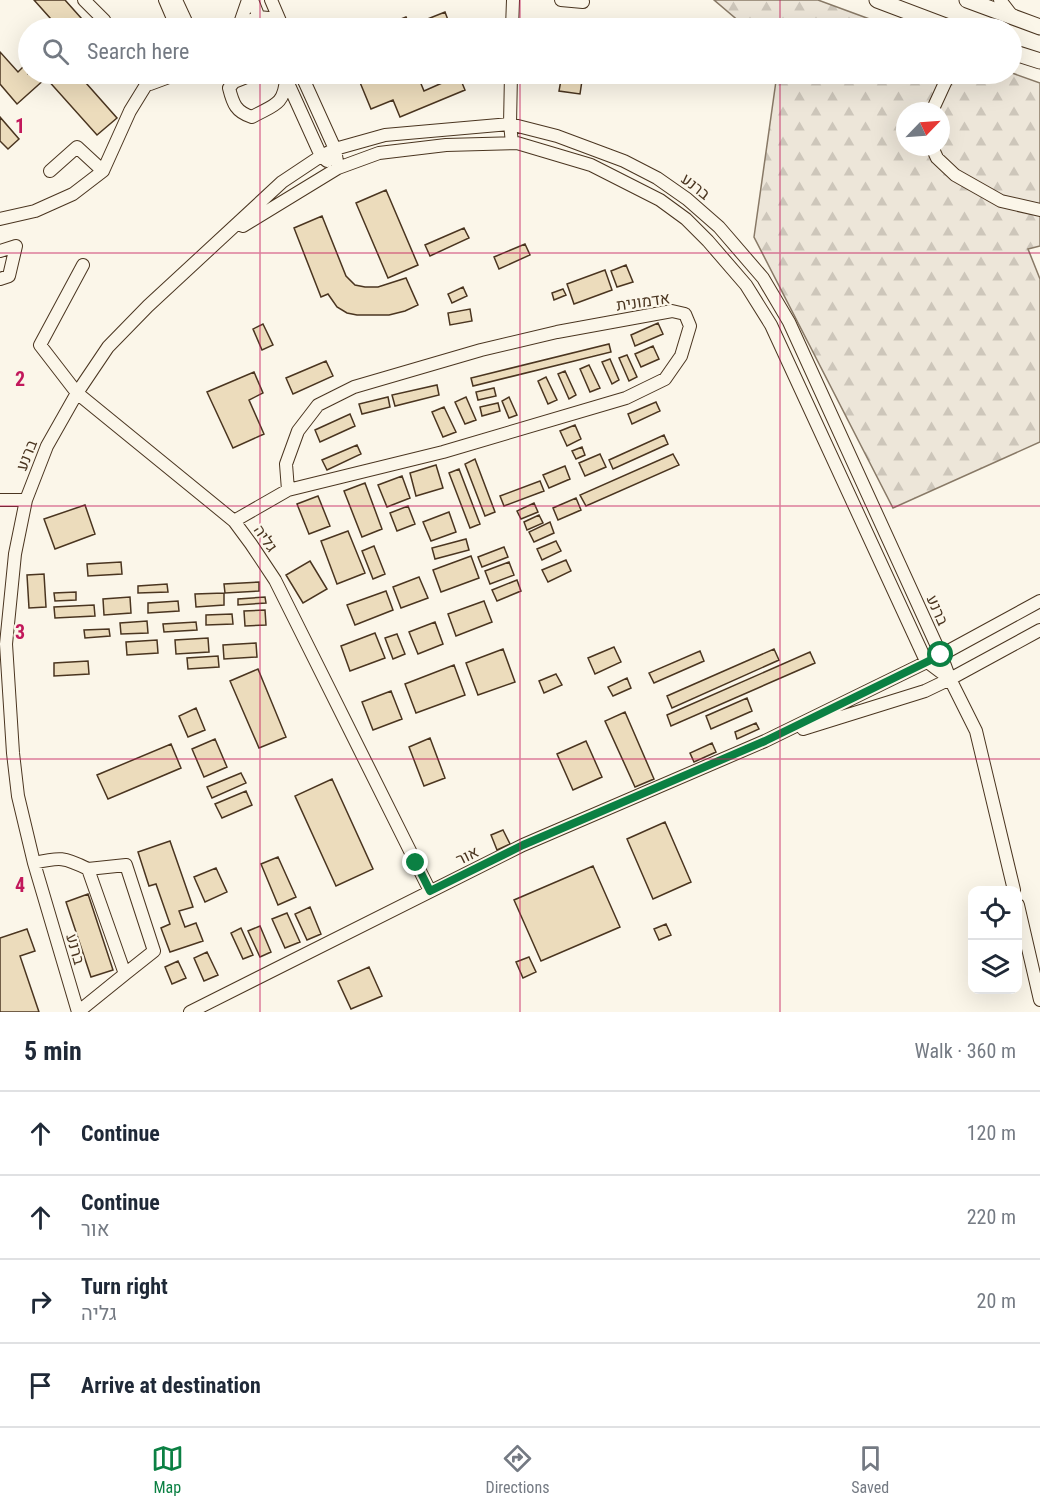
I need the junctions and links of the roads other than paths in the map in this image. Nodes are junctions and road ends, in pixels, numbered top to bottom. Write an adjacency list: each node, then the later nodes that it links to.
1 (84, 0): 12 (street)
2 (165, 0): 13 (street)
3 (176, 0): 14 (street)
4 (250, 0): 15 (street); 16 (street)
5 (271, 0): 17 (street)
6 (513, 0): 18 (street)
7 (561, 0): 11 (street)
8 (877, 0): 19 (main road)
9 (967, 0): 20 (main road)
10 (1000, 0): 20 (street)
11 (583, 2)
12 (102, 18)
13 (173, 18)
14 (184, 18)
15 (240, 18)
16 (259, 18)
17 (276, 18)
18 (512, 18)
19 (921, 18)
20 (1014, 18)
21 (1022, 21): 22 (main road)
22 (1040, 27)
23 (1022, 55): 24 (main road)
24 (1040, 61)
25 (232, 84): 26 (street)
26 (285, 84)
27 (289, 84): 36 (street)
28 (306, 84): 35 (street)
29 (511, 84): 33 (street)
30 (944, 84): 32 (street)
31 (146, 85): 40 (street)
32 (936, 102)
33 (510, 124): 34 (street); 35 (street, ברנע); 45 (street, ברנע)
34 (512, 143): 38 (street, ברנע); 47 (street, ברנע)
35 (335, 149): 36 (street, ברנע); 38 (street)
36 (321, 156): 38 (street); 43 (street, ברנע)
37 (936, 156): 41 (street)
38 (338, 168): 43 (street, ברנע)
39 (50, 171): 40 (street)
40 (103, 171): 42 (street)
41 (1040, 210)
42 (0, 219)
43 (212, 246): 49 (street, ברנע)
44 (0, 251): 48 (street)
45 (751, 264): 47 (street); 56 (street, ברנע)
46 (83, 265): 49 (street, גליה)
47 (738, 276): 57 (street, ברנע)
48 (0, 279)
49 (77, 393): 52 (street, ברנע); 53 (street, גליה)
50 (288, 490): 50 (street, אדמונית); 53 (street, אדמונית)
51 (0, 500): 52 (street)
52 (26, 500): 62 (street, ברנע)
53 (234, 521): 65 (street, גליה)
54 (1040, 601): 56 (street)
55 (1040, 630): 58 (street)
56 (941, 655): 57 (street); 59 (street, ברנע)
57 (926, 661): 59 (street, ברנע); 61 (street)
58 (975, 666): 59 (street); 60 (street)
59 (950, 679): 60 (street); 61 (street)
60 (976, 731): 64 (street)
61 (765, 741): 65 (street, אור)
62 (34, 863): 63 (street); 69 (street, ברנע)
63 (88, 868): 67 (street); 67 (street)
64 (1013, 886)
65 (430, 891): 70 (street, אור)
66 (1022, 926): 68 (street)
67 (125, 974): 69 (street)
68 (1040, 1000)
69 (78, 1012)
70 (190, 1012)

